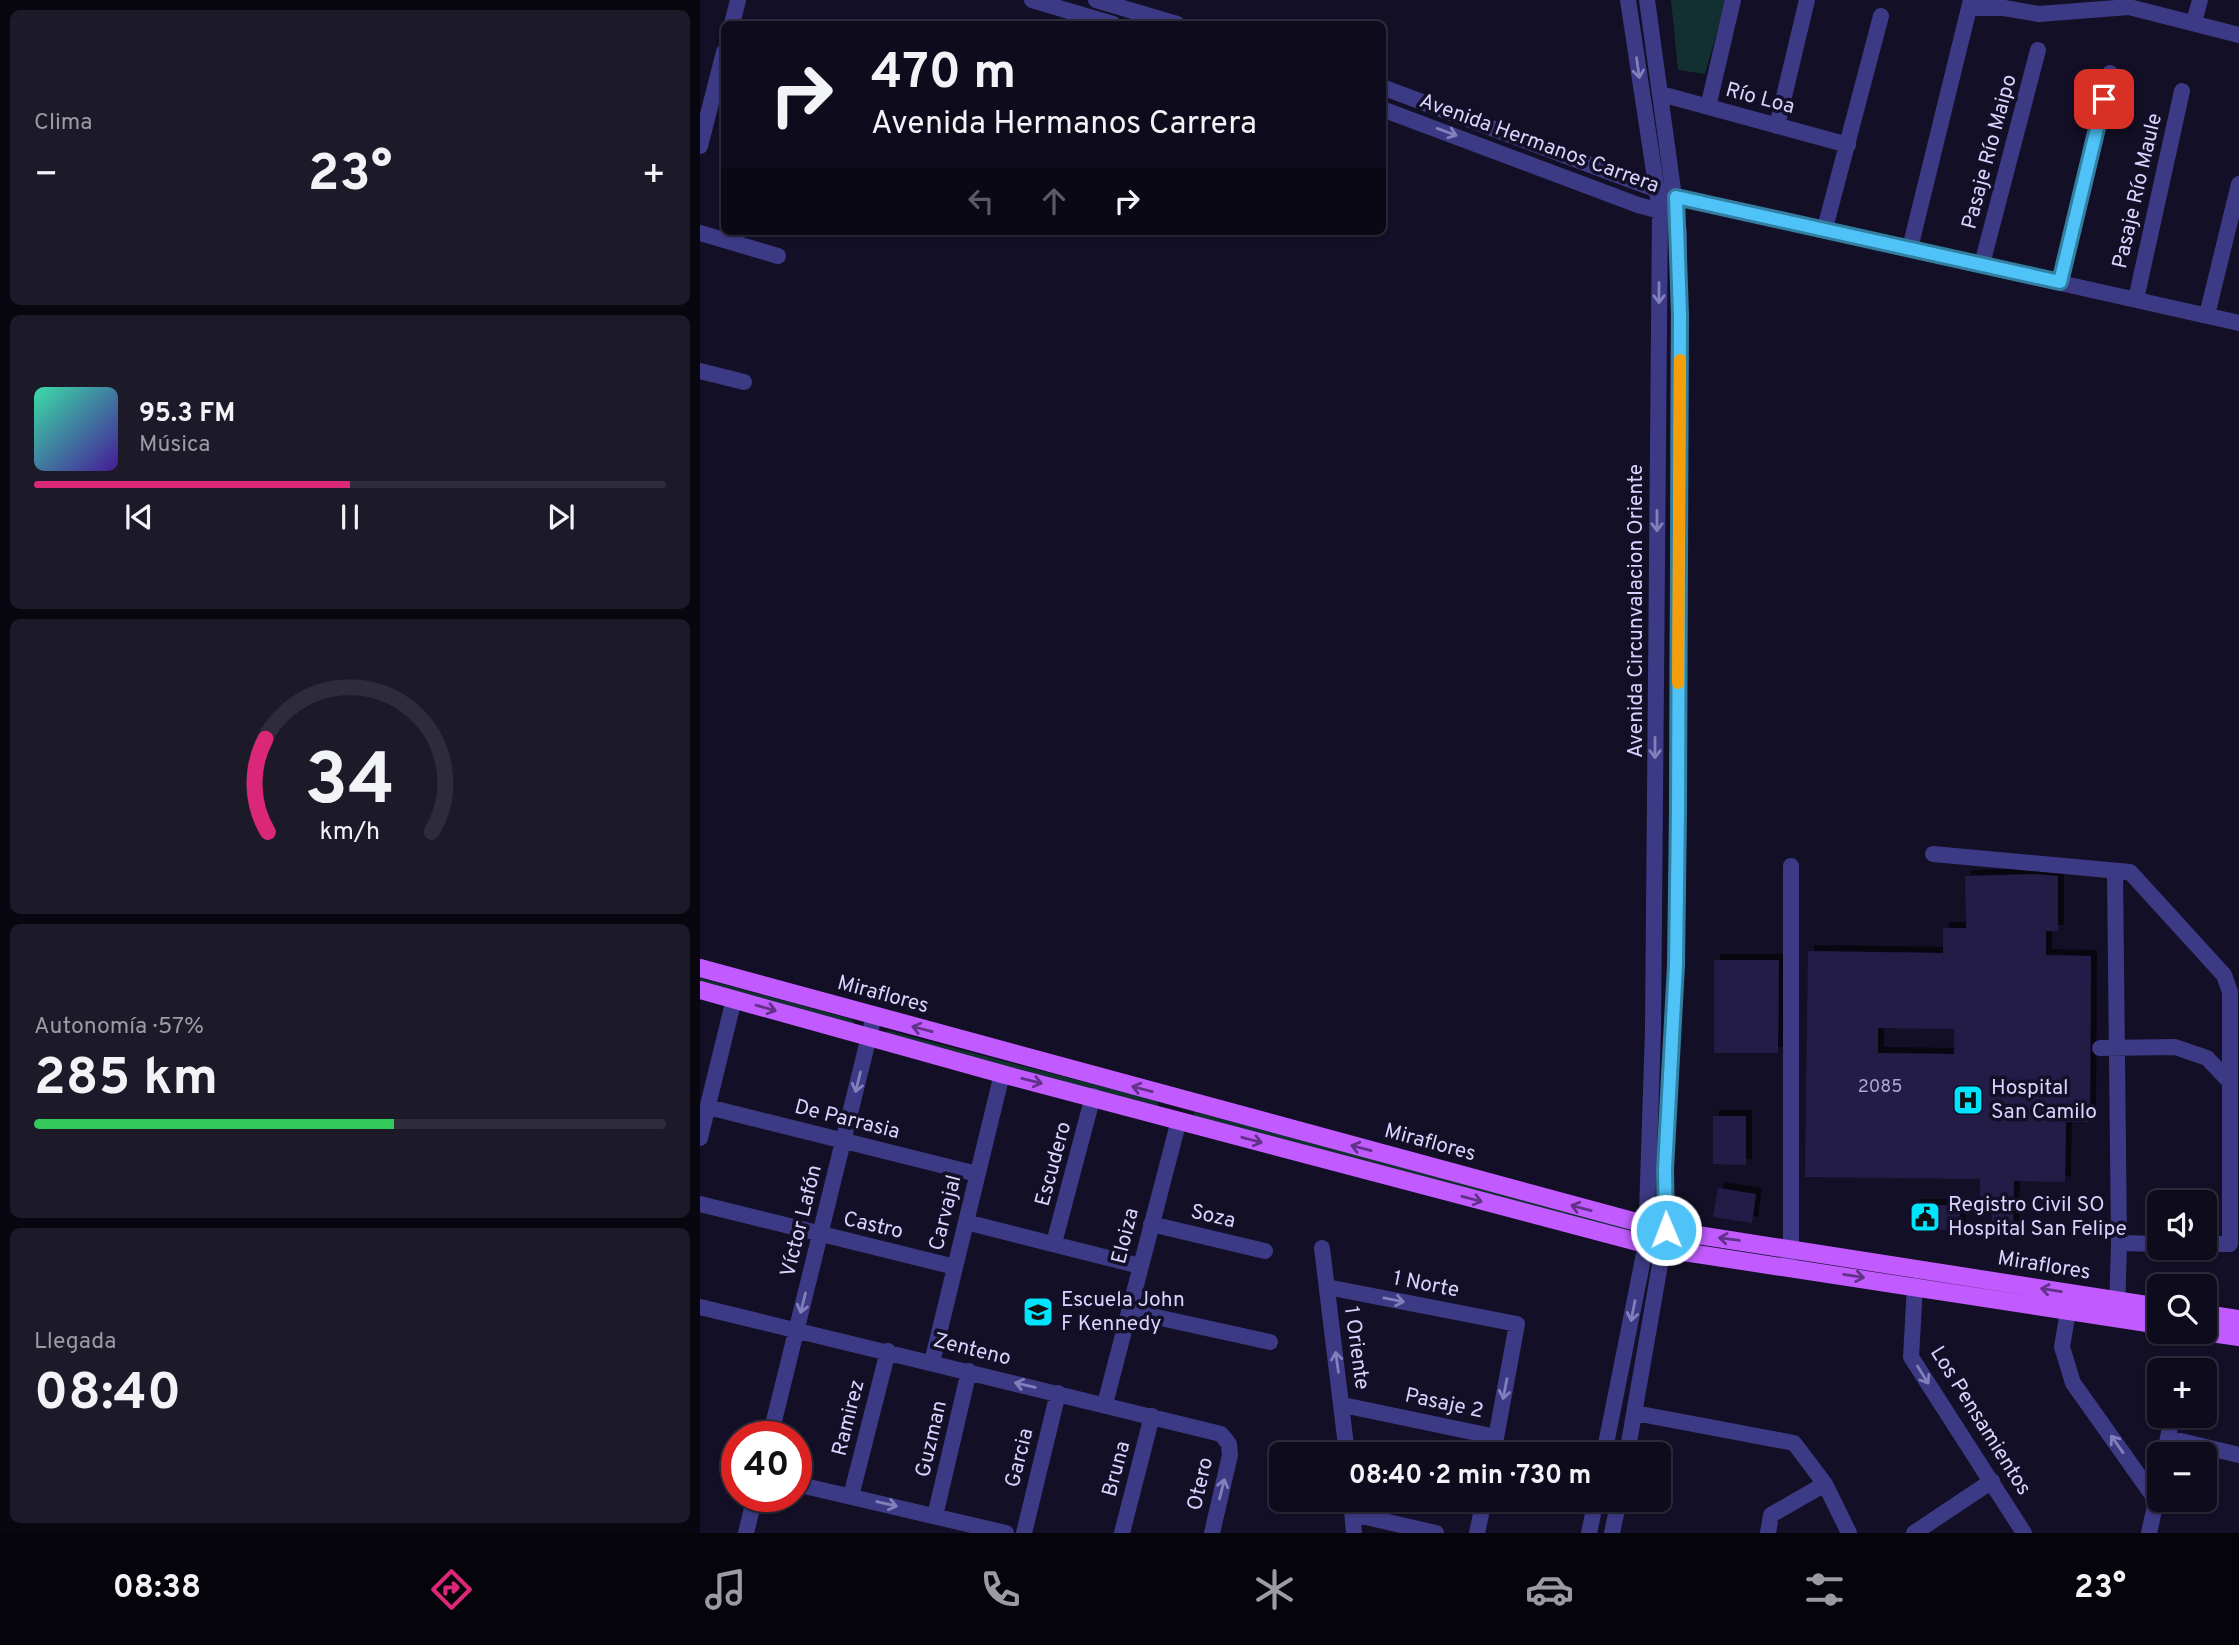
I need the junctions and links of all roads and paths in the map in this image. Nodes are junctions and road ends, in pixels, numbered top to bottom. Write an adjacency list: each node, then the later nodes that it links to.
1 (738, 0): 12 (street)
2 (1032, 0): 13 (street)
3 (1096, 0): 14 (street)
4 (1628, 0): 29 (street, Avenida Circunvalacion Oriente, one-way to 29)
5 (1647, 0): 22 (street, Avenida Circunvalacion Oriente)
6 (1733, 0): 23 (street)
7 (1807, 0): 25 (street)
8 (2200, 0): 15 (street)
9 (2130, 3): 10 (street); 15 (street)
10 (1970, 4): 34 (street)
11 (1881, 16): 26 (street)
12 (733, 21)
13 (1103, 21)
14 (1167, 21)
15 (2194, 22): 16 (street)
16 (2239, 35)
17 (2038, 50): 36 (street, Pasaje Río Maipo)
18 (2110, 73): 37 (street)
19 (721, 77): 27 (street)
20 (1386, 89): 29 (street, Avenida Hermanos Carrera)
21 (2182, 91): 38 (street, Pasaje Río Maule)
22 (1661, 94): 23 (street, Río Loa); 30 (street, Avenida Circunvalacion Oriente)
23 (1707, 107): 25 (street, Río Loa)
24 (1386, 110): 31 (street, Avenida Hermanos Carrera, one-way to 31)
25 (1777, 126): 26 (street, Río Loa)
26 (1848, 145): 32 (street)
27 (700, 146)
28 (2239, 184): 39 (street)
29 (1654, 187): 30 (street, Avenida Hermanos Carrera); 31 (street, Avenida Circunvalacion Oriente)
30 (1676, 197): 31 (street, Avenida Hermanos Carrera); 32 (street, Avenida Hermanos Carrera); 64 (street, Avenida Circunvalacion Oriente)
31 (1660, 211): 63 (street, Avenida Circunvalacion Oriente, one-way to 63)
32 (1825, 228): 34 (street, Avenida Hermanos Carrera)
33 (700, 233): 35 (street)
34 (1910, 248): 36 (street, Avenida Hermanos Carrera)
35 (778, 256)
36 (1982, 264): 37 (street, Avenida Hermanos Carrera)
37 (2060, 282): 38 (street, Avenida Hermanos Carrera)
38 (2136, 299): 39 (street, Avenida Hermanos Carrera)
39 (2207, 316): 40 (street, Avenida Hermanos Carrera)
40 (2239, 323)
41 (700, 371): 42 (street)
42 (744, 382)
43 (1933, 854): 45 (street)
44 (1791, 866): 71 (street)
45 (2115, 871): 51 (street); 53 (street)
46 (700, 968): 49 (main road, Miraflores)
47 (700, 990): 48 (main road, Miraflores)
48 (734, 999): 50 (main road, Miraflores, one-way to 50); 55 (street)
49 (874, 1016): 50 (street, Víctor Lafón); 63 (main road, Miraflores, one-way to 49)
50 (869, 1038): 52 (main road, Miraflores); 58 (street, Víctor Lafón, one-way to 58)
51 (2109, 1047): 53 (street); 67 (street)
52 (1002, 1074): 54 (main road, Miraflores, one-way to 54); 59 (street, Carvajal)
53 (2230, 1082): 70 (street)
54 (1093, 1096): 56 (main road, Miraflores); 66 (street, Escudero)
55 (708, 1107): 57 (street); 58 (street, De Parrasia)
56 (1179, 1120): 62 (street, Eloiza); 68 (main road, Miraflores, one-way to 68)
57 (700, 1138)
58 (843, 1141): 59 (street, De Parrasia); 65 (street, Víctor Lafón)
59 (977, 1174): 61 (street, Carvajal)
60 (700, 1204): 65 (street, Castro)
61 (965, 1222): 66 (street); 77 (street, Carvajal)
62 (1151, 1224): 74 (street, Soza); 75 (street, Eloiza)
63 (1647, 1226): 64 (main road, Miraflores); 68 (street, Avenida Circunvalacion Oriente)
64 (1666, 1230): 71 (main road, Miraflores, one-way to 64); 73 (street, Avenida Circunvalacion Oriente)
65 (820, 1235): 77 (street, Castro); 88 (street, Víctor Lafón, one-way to 88)
66 (1054, 1243): 75 (street)
67 (2119, 1243): 69 (street); 82 (street)
68 (1646, 1244): 73 (main road, Miraflores); 104 (street, Avenida Circunvalacion Oriente, one-way to 104)
69 (2147, 1244)
70 (2217, 1244)
71 (1791, 1247): 76 (street); 82 (main road, Miraflores, one-way to 71)
72 (1322, 1248): 79 (street, 1 Oriente)
73 (1664, 1249): 76 (main road, Miraflores); 98 (street, Avenida Circunvalacion Oriente)
74 (1265, 1251)
75 (1140, 1266): 83 (street, Eloiza)
76 (1787, 1266): 78 (main road, Miraflores, one-way to 78)
77 (955, 1267): 93 (street, Carvajal)
78 (1915, 1286): 84 (main road, Miraflores); 109 (street, Los Pensamientos, one-way to 109)
79 (1327, 1287): 97 (street, 1 Oriente, one-way to 79); 101 (street, 1 Norte, one-way to 101)
80 (700, 1307): 88 (street, Zenteno)
81 (2147, 1308): 82 (main road, Miraflores)
82 (2117, 1310): 84 (main road, Miraflores); 87 (main road, Miraflores)
83 (1129, 1311): 91 (street); 96 (street, Eloiza)
84 (2068, 1311): 112 (street, one-way to 84)
85 (2217, 1316): 86 (main road)
86 (2239, 1319)
87 (2147, 1320)
88 (796, 1330): 92 (street, Zenteno); 100 (street, Víctor Lafón)
89 (2217, 1334): 90 (main road)
90 (2239, 1337)
91 (1270, 1342)
92 (888, 1351): 93 (street, Zenteno); 113 (street, Ramirez)
93 (932, 1362): 94 (street, Zenteno)
94 (969, 1371): 95 (street, Zenteno, one-way to 94); 121 (street, Guzman)
95 (1058, 1393): 96 (street, Zenteno); 124 (street, Garcia)
96 (1105, 1404): 99 (street, Zenteno)
97 (1343, 1405): 101 (street, Pasaje 2); 102 (street, 1 Oriente)
98 (1636, 1413): 105 (street, Avenida Circunvalacion Oriente); 110 (street)
99 (1152, 1416): 106 (street, Zenteno); 125 (street, Bruna)
100 (774, 1421)
101 (1496, 1437): 103 (street)
102 (1346, 1442)
103 (1495, 1442)
104 (1606, 1442)
105 (1630, 1442)
106 (1229, 1444): 126 (street, Otero, one-way to 106)
107 (2217, 1452): 108 (street)
108 (2239, 1455)
109 (1992, 1481): 134 (street); 135 (street, Los Pensamientos)
110 (1825, 1484): 132 (street); 133 (street)
111 (812, 1487): 113 (street)
112 (2147, 1487)
113 (851, 1496): 121 (street, one-way to 121)
114 (751, 1512): 122 (street)
115 (1352, 1512): 127 (street)
116 (1368, 1512): 128 (street)
117 (1481, 1512): 129 (street)
118 (1593, 1512): 130 (street)
119 (1616, 1512): 131 (street)
120 (2153, 1512): 136 (street)
121 (935, 1516): 123 (street)
122 (746, 1533)
123 (1006, 1533)
124 (1024, 1533)
125 (1122, 1533)
126 (1212, 1533)
127 (1354, 1533)
128 (1436, 1533)
129 (1477, 1533)
130 (1589, 1533)
131 (1612, 1533)
132 (1768, 1533)
133 (1849, 1533)
134 (1914, 1533)
135 (2025, 1533)
136 (2149, 1533)

